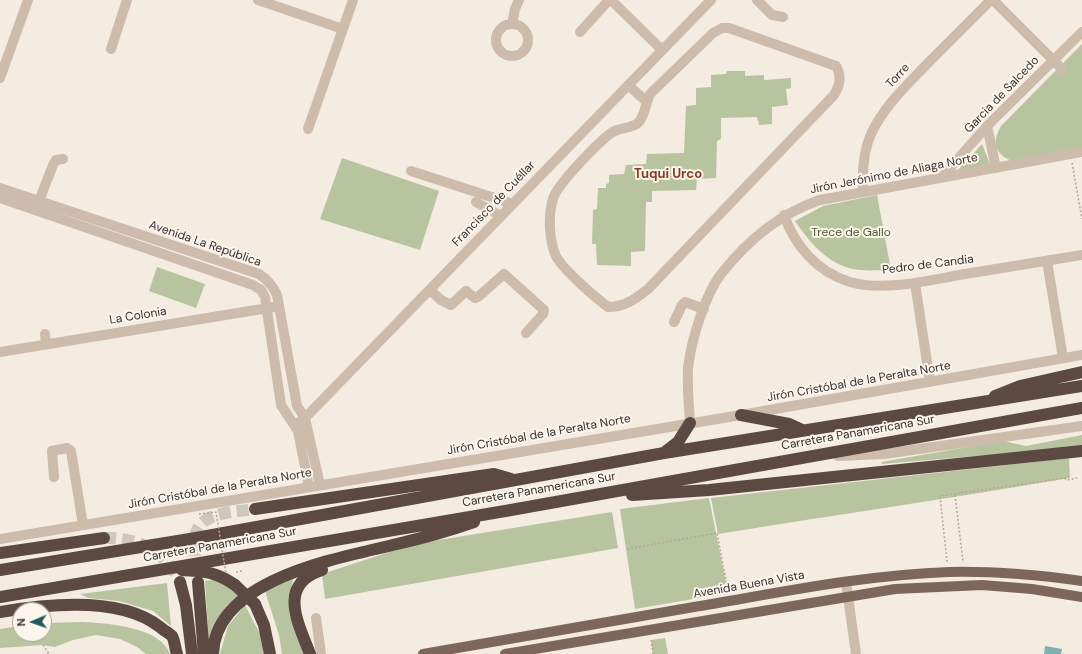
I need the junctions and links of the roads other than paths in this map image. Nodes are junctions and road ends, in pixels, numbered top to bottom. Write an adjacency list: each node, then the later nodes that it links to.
1 (28, 0): 20 (street)
2 (127, 0): 16 (street)
3 (258, 0): 10 (street)
4 (353, 0): 13 (street)
5 (519, 0): 12 (street)
6 (610, 0): 14 (street); 17 (street)
7 (711, 0): 17 (street, Francisco de Cuéllar)
8 (757, 0): 11 (street)
9 (992, 0): 18 (street); 31 (street, Torre)
10 (271, 2): 13 (street)
11 (783, 17)
12 (512, 24)
13 (343, 30): 24 (street)
14 (580, 32)
15 (1082, 32): 18 (street, Garcia de Salcedo)
16 (111, 49)
17 (662, 50): 21 (street, Francisco de Cuéllar)
18 (1054, 60): 19 (street); 23 (street, Garcia de Salcedo)
19 (1062, 69)
20 (0, 78)
21 (628, 85): 22 (street); 35 (street, Francisco de Cuéllar)
22 (646, 102): 22 (street)
23 (987, 126): 27 (street); 29 (street, Garcia de Salcedo)
24 (308, 129)
25 (1082, 152): 27 (street, Jirón Jerónimo de Aliaga Norte)
26 (63, 159): 33 (street)
27 (996, 168): 29 (street, Jirón Jerónimo de Aliaga Norte)
28 (411, 172): 35 (street)
29 (942, 177): 31 (street, Jirón Jerónimo de Aliaga Norte)
30 (0, 188): 33 (street, Avenida La República)
31 (863, 192): 36 (street, Jirón Jerónimo de Aliaga Norte)
32 (0, 198): 43 (street, Avenida La República)
33 (40, 201): 42 (street, Avenida La República)
34 (476, 202): 37 (street)
35 (513, 204): 37 (street, Francisco de Cuéllar)
36 (784, 215): 40 (street, Pedro de Candia); 44 (street, Jirón Jerónimo de Aliaga Norte)
37 (501, 216): 41 (street, Francisco de Cuéllar)
38 (1082, 255): 39 (street, Pedro de Candia)
39 (1046, 261): 40 (street, Pedro de Candia); 51 (street)
40 (915, 283): 53 (street)
41 (430, 290): 46 (street); 58 (street, Francisco de Cuéllar)
42 (279, 306): 43 (street, La Colonia); 58 (street, Avenida La República)
43 (268, 308): 48 (street, La Colonia); 60 (street, Avenida La República)
44 (704, 309): 45 (street); 59 (street, Jirón Jerónimo de Aliaga Norte)
45 (674, 322)
46 (526, 333)
47 (45, 334): 48 (street)
48 (46, 344): 49 (street, La Colonia)
49 (0, 352)
50 (1082, 355): 51 (street, Jirón Cristóbal de la Peralta Norte)
51 (1063, 358): 53 (street, Jirón Cristóbal de la Peralta Norte)
52 (1082, 372): 55 (highway)
53 (930, 382): 57 (street, Jirón Cristóbal de la Peralta Norte)
54 (1082, 386): 55 (highway, Carretera Panamericana Sur)
55 (972, 404): 62 (highway, Carretera Panamericana Sur)
56 (1082, 408): 65 (highway, Carretera Panamericana Sur)
57 (741, 415): 59 (street, Jirón Cristóbal de la Peralta Norte); 62 (highway)
58 (305, 418): 60 (street, Francisco de Cuéllar); 68 (street, Avenida La República)
59 (690, 423): 64 (highway); 68 (street, Jirón Cristóbal de la Peralta Norte)
60 (295, 425): 69 (street, Avenida La República)
61 (1082, 426): 65 (street)
62 (803, 430): 64 (highway, Carretera Panamericana Sur)
63 (1082, 451): 70 (highway)
64 (664, 453): 67 (highway, Carretera Panamericana Sur)
65 (806, 457): 70 (highway, Carretera Panamericana Sur)
66 (54, 477): 73 (street)
67 (514, 480): 71 (highway); 78 (highway, Carretera Panamericana Sur)
68 (320, 485): 69 (street, Jirón Cristóbal de la Peralta Norte)
69 (309, 487): 73 (street, Jirón Cristóbal de la Peralta Norte)
70 (575, 499): 72 (highway, Carretera Panamericana Sur)
71 (255, 509)
72 (511, 510): 74 (highway); 79 (highway, Carretera Panamericana Sur)
73 (83, 525): 76 (street, Jirón Cristóbal de la Peralta Norte)
74 (437, 534): 95 (highway); 97 (highway)
75 (104, 538): 77 (highway)
76 (0, 539)
77 (0, 553)
78 (0, 570)
79 (113, 578): 85 (highway, Carretera Panamericana Sur); 96 (highway, bridge)
80 (1082, 581): 83 (main road, Avenida Buena Vista)
81 (180, 582): 93 (highway)
82 (198, 582): 94 (highway)
83 (846, 582): 84 (street); 87 (main road, Avenida Buena Vista)
84 (848, 596): 86 (main road); 90 (main road); 101 (street)
85 (0, 597)
86 (1082, 597)
87 (675, 610): 90 (main road); 91 (main road, Avenida Buena Vista)
88 (0, 612): 92 (highway)
89 (316, 618): 98 (street)
90 (677, 624): 100 (main road)
91 (466, 650): 99 (main road, Avenida Buena Vista)
92 (176, 654)
93 (192, 654)
94 (204, 654)
95 (214, 654)
96 (270, 654)
97 (310, 654)
98 (321, 654)
99 (423, 654)
100 (505, 654)
101 (856, 654)

